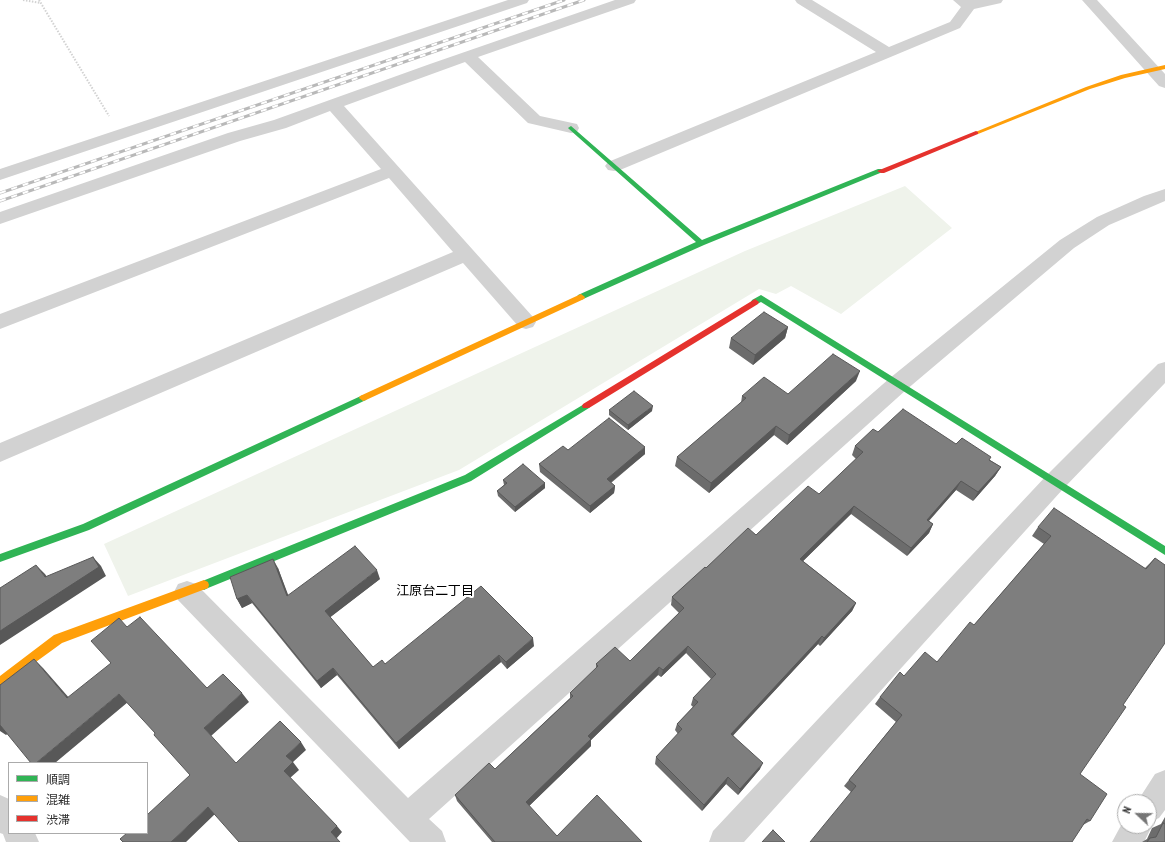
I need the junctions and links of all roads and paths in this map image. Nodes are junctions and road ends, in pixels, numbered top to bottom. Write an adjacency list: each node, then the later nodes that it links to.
1 (23, 0): 9 (path)
2 (39, 0): 9 (path)
3 (522, 0): 16 (street)
4 (629, 0): 11 (street)
5 (802, 0): 10 (street)
6 (996, 0): 8 (street)
7 (1089, 0): 12 (street)
8 (967, 2): 10 (street)
9 (41, 4): 16 (path)
10 (888, 53): 17 (street)
11 (468, 56): 14 (street); 15 (street)
12 (1158, 68): 13 (street); 22 (street)
13 (1165, 83)
14 (333, 104): 18 (street); 21 (street)
15 (571, 128): 17 (street)
16 (120, 134): 19 (street)
17 (614, 166): 22 (street)
18 (392, 171): 23 (street); 24 (street)
19 (0, 175)
20 (1165, 195): 27 (street)
21 (0, 218)
22 (701, 243): 25 (street)
23 (466, 254): 25 (street); 28 (street)
24 (0, 322)
25 (526, 322): 31 (street)
26 (1165, 370): 29 (street)
27 (898, 384): 29 (street); 32 (street); 37 (street)
28 (0, 453)
29 (1055, 482): 30 (street); 42 (street)
30 (1165, 551)
31 (0, 558)
32 (187, 592): 33 (street); 37 (street)
33 (0, 683)
34 (1165, 784): 35 (street)
35 (1157, 796)
36 (0, 810): 38 (street)
37 (408, 818): 41 (street)
38 (8, 821)
39 (18, 834): 40 (street)
40 (24, 842)
41 (431, 842)
42 (724, 842)

